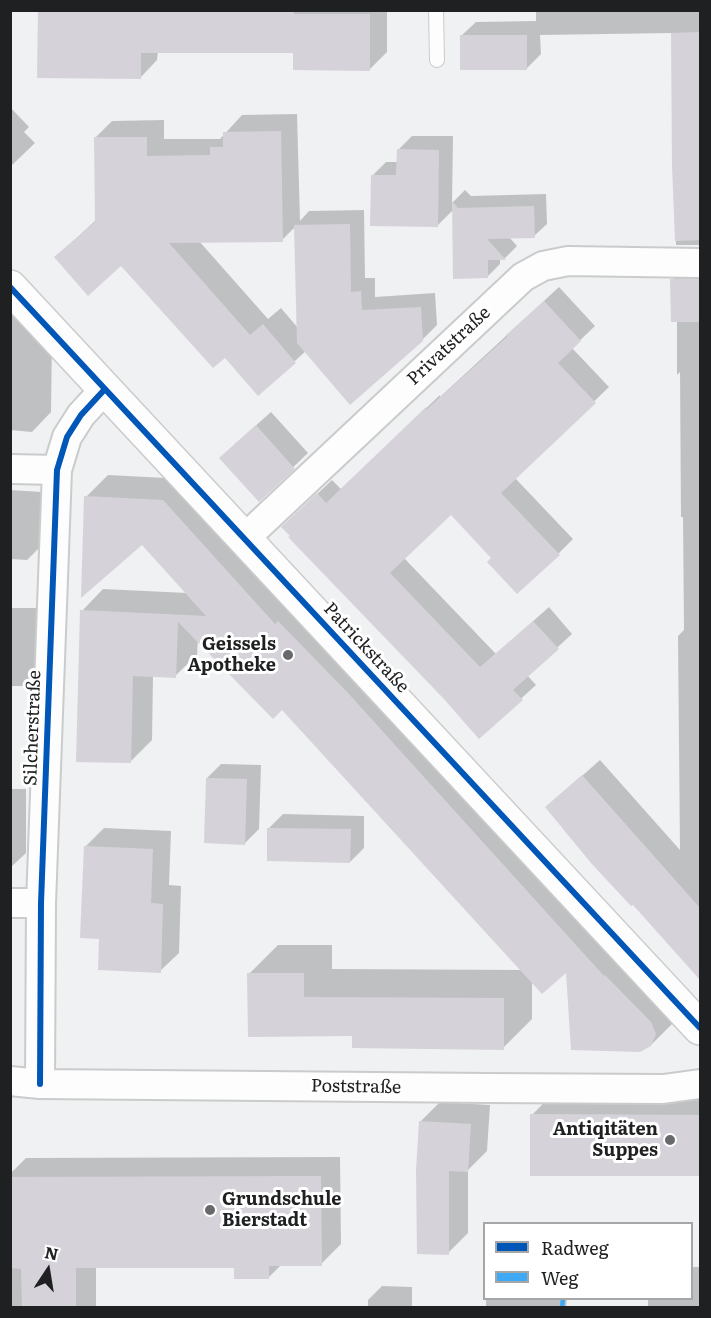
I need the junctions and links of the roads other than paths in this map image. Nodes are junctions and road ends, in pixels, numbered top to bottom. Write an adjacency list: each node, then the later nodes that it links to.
1 (436, 10): 2 (lane)
2 (437, 60)
3 (700, 263): 8 (street, Privatstraße)
4 (10, 287): 5 (main road, Patrickstraße)
5 (105, 389): 7 (street, Silcherstraße); 8 (main road, Patrickstraße)
6 (10, 469): 7 (street)
7 (57, 470): 10 (street, Silcherstraße)
8 (244, 539): 11 (main road, Patrickstraße)
9 (10, 903): 10 (street)
10 (41, 903): 13 (street, Silcherstraße)
11 (700, 1028)
12 (10, 1081): 13 (street, Poststraße)
13 (40, 1084): 14 (street, Poststraße)
14 (700, 1084)

